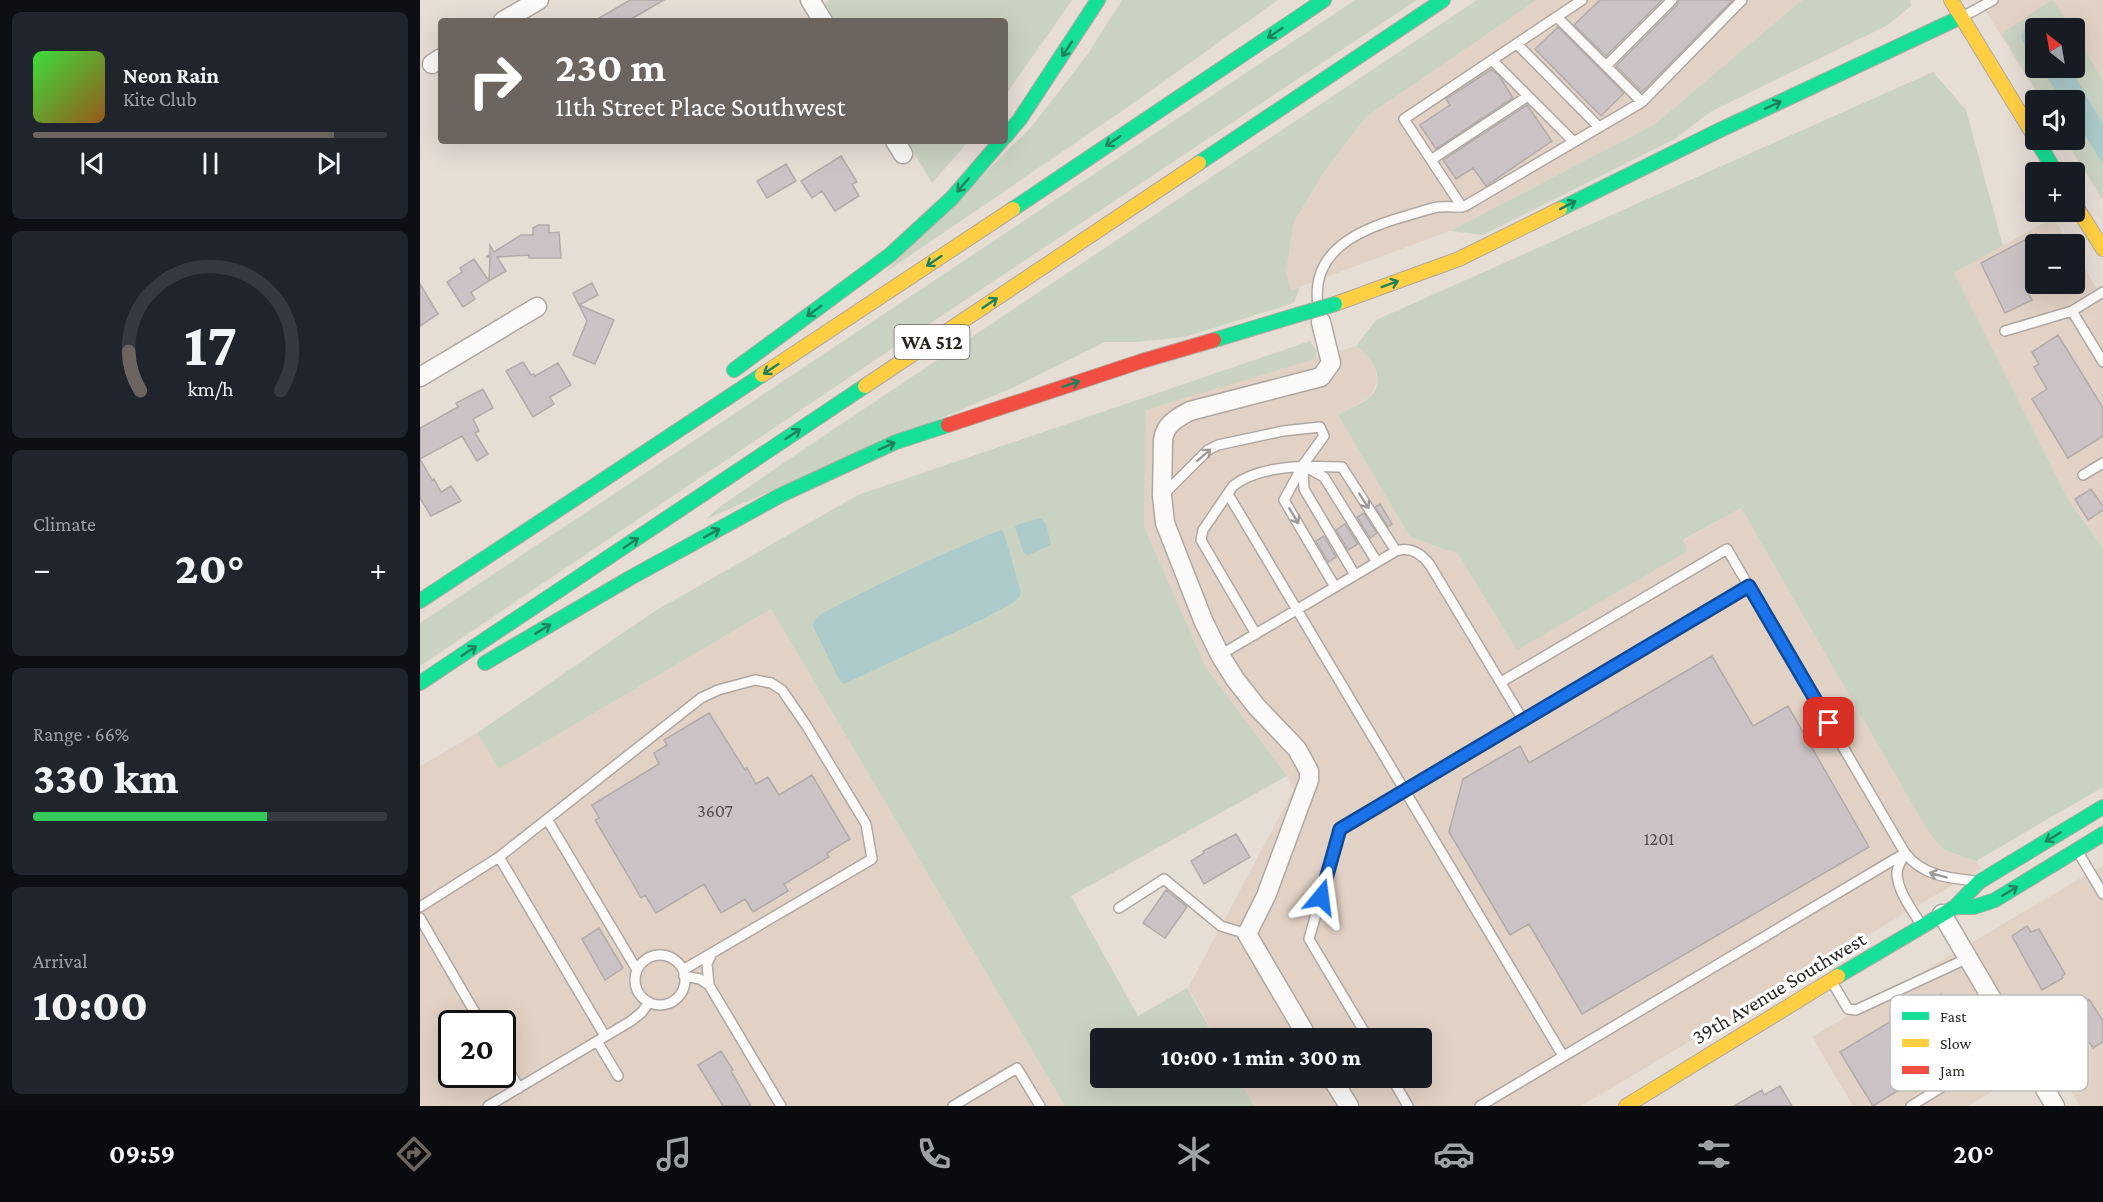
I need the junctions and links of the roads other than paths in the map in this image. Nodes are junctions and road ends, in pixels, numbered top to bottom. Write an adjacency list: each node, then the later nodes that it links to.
1 (539, 0): 13 (street)
2 (810, 0): 14 (street)
3 (1098, 0): 22 (main road, one-way to 22)
4 (1324, 0): 48 (main road, WA 512, one-way to 48)
5 (1443, 0): 54 (main road, WA 512, one-way to 5)
6 (1582, 0): 11 (lane)
7 (1672, 0): 17 (lane)
8 (1742, 0): 19 (lane)
9 (1951, 0): 12 (main road)
10 (1993, 0): 12 (lane)
11 (1557, 17): 15 (lane); 17 (lane)
12 (1961, 17): 20 (main road); 52 (main road, one-way to 12, bridge)
13 (508, 18)
14 (821, 18)
15 (1517, 44): 16 (lane); 21 (lane)
16 (1492, 60): 18 (lane); 25 (lane)
17 (1606, 66): 19 (lane)
18 (1528, 96): 23 (lane); 25 (lane)
19 (1641, 102): 21 (lane)
20 (2025, 121)
21 (1599, 127): 23 (lane)
22 (1008, 133)
23 (1574, 142): 26 (lane)
24 (998, 144): 36 (main road, one-way to 36)
25 (1431, 160): 26 (lane)
26 (1462, 207): 32 (lane)
27 (2085, 220): 28 (main road)
28 (2103, 249)
29 (2103, 292): 31 (lane)
30 (537, 307): 35 (street)
31 (2072, 311): 33 (lane); 34 (lane)
32 (1321, 322): 42 (street)
33 (2005, 331)
34 (2103, 362)
35 (420, 377)
36 (723, 378)
37 (629, 447): 48 (main road)
38 (2103, 463): 40 (lane)
39 (1303, 465): 41 (lane); 42 (lane, one-way to 39); 43 (lane, one-way to 43); 44 (lane); 45 (lane); 47 (lane, one-way to 47)
40 (2083, 475)
41 (1228, 494): 49 (lane); 50 (lane)
42 (1162, 495): 51 (street)
43 (1396, 551): 44 (lane); 53 (lane)
44 (1377, 562): 45 (lane)
45 (1355, 575): 47 (lane)
46 (1749, 586): 53 (lane); 55 (lane); 61 (lane)
47 (1335, 587): 49 (lane)
48 (420, 599)
49 (1298, 609): 50 (lane); 56 (lane)
50 (1256, 634): 51 (lane)
51 (1220, 655): 70 (street)
52 (470, 672)
53 (1501, 682): 55 (lane)
54 (420, 683)
55 (1523, 720): 56 (lane)
56 (1405, 790): 81 (lane); 83 (lane)
57 (2103, 807): 63 (main road, 39th Avenue Southwest, one-way to 63)
58 (547, 819): 62 (lane); 71 (lane); 73 (lane)
59 (2103, 834): 60 (main road, 39th Avenue Southwest)
60 (2076, 850): 64 (lane); 67 (main road, 39th Avenue Southwest, one-way to 60)
61 (1905, 853): 63 (lane, one-way to 61); 69 (lane); 83 (lane)
62 (499, 856): 65 (lane); 82 (lane)
63 (1979, 882): 67 (main road, 39th Avenue Southwest)
64 (2103, 894)
65 (420, 907)
66 (1119, 909): 70 (lane)
67 (1949, 911): 69 (main road, 39th Avenue Southwest); 72 (street)
68 (420, 918): 79 (lane)
69 (1922, 926): 75 (main road, 39th Avenue Southwest)
70 (1247, 934): 80 (street)
71 (712, 952): 74 (lane); 76 (lane)
72 (1968, 958): 75 (lane); 77 (street)
73 (637, 970): 74 (lane); 78 (lane)
74 (684, 973): 76 (lane); 78 (lane)
75 (1831, 980): 98 (main road, 39th Avenue Southwest)
76 (709, 985): 92 (lane)
77 (1990, 995)
78 (649, 1002): 82 (lane)
79 (473, 1010)
80 (1302, 1028)
81 (1362, 1028)
82 (601, 1039): 84 (lane); 86 (lane)
83 (1563, 1056): 97 (lane)
84 (618, 1076)
85 (516, 1083): 86 (lane)
86 (519, 1088): 91 (lane)
87 (1341, 1088): 95 (street)
88 (1397, 1088): 96 (lane)
89 (1935, 1091): 99 (lane)
90 (2046, 1091): 100 (street)
91 (488, 1106)
92 (781, 1106)
93 (953, 1106): 94 (lane)
94 (1040, 1106)
95 (1349, 1106)
96 (1408, 1106)
97 (1480, 1106)
98 (1626, 1106)
99 (1911, 1106)
100 (2055, 1106)

